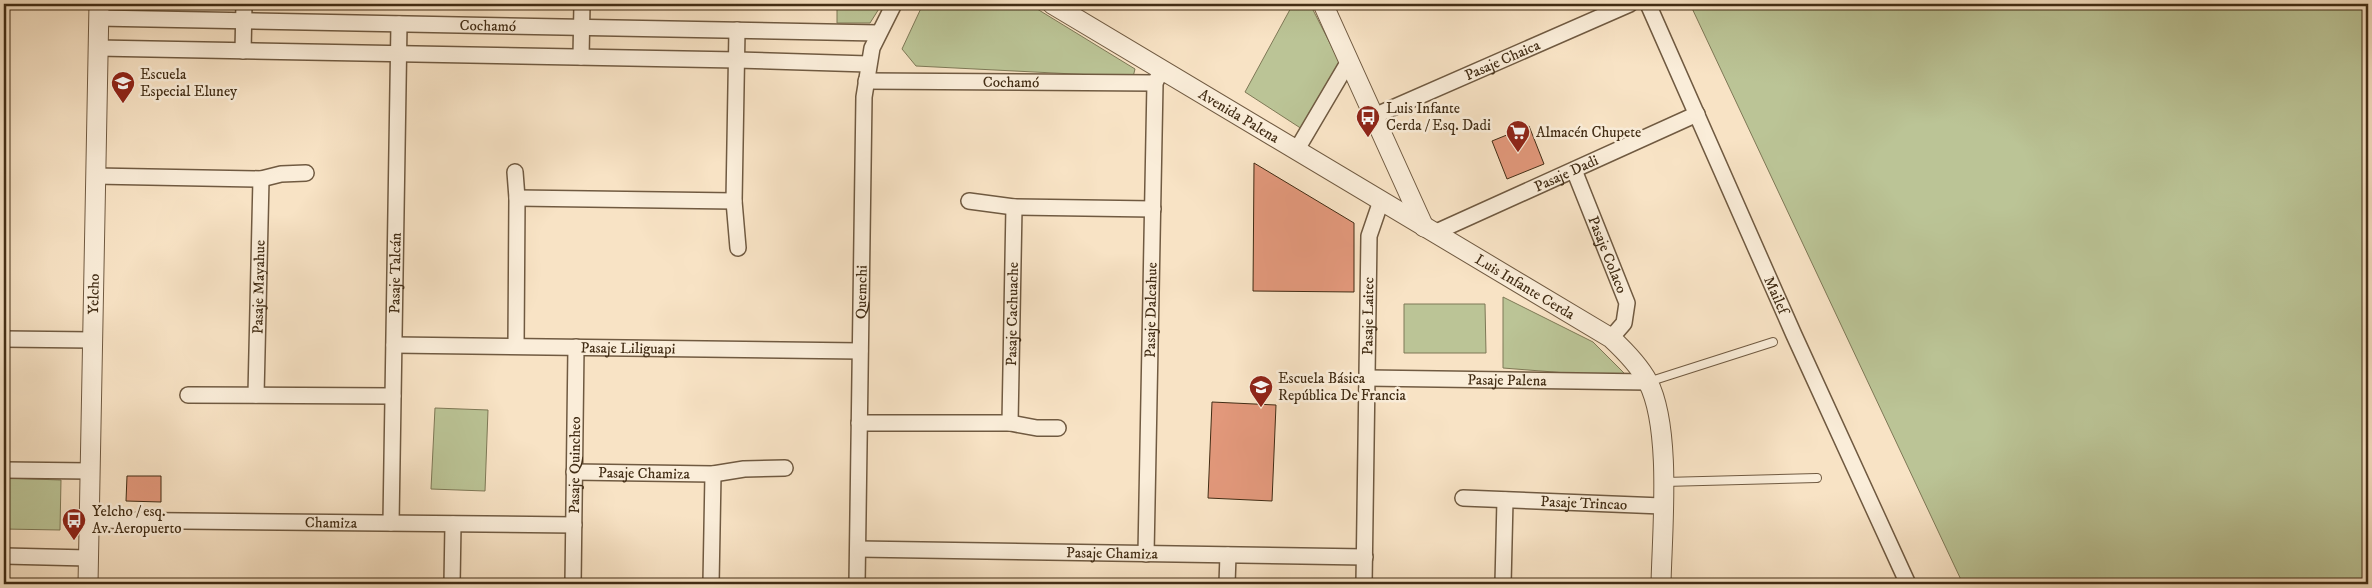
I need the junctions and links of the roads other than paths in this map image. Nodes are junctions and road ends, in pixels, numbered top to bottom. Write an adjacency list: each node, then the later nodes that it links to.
1 (244, 4): 9 (street)
2 (582, 4): 11 (street)
3 (894, 4): 13 (street, Quemchi)
4 (1052, 4): 21 (street, Avenida Palena)
5 (1323, 4): 19 (street)
6 (1630, 4): 24 (street, Pasaje Chaica)
7 (1648, 4): 23 (street, Mailef)
8 (98, 11): 9 (street, Cochamó); 14 (street, Yelcho)
9 (244, 21): 10 (street, Cochamó); 15 (street)
10 (399, 24): 11 (street, Cochamó); 16 (street, Pasaje Talcán)
11 (582, 27): 12 (street, Cochamó); 17 (street)
12 (737, 30): 13 (street, Cochamó); 18 (street)
13 (878, 33): 20 (street, Quemchi)
14 (98, 48): 15 (street, Cochamó); 29 (street, Yelcho)
15 (243, 51): 16 (street, Cochamó)
16 (399, 53): 17 (street, Cochamó); 43 (street, Pasaje Talcán)
17 (581, 57): 18 (street, Cochamó)
18 (737, 60): 20 (street, Cochamó); 32 (street)
19 (1349, 61): 24 (street); 25 (street)
20 (868, 64): 22 (street, Quemchi)
21 (1159, 76): 22 (street, Cochamó); 25 (street, Avenida Palena); 36 (street, Pasaje Dalcahue)
22 (866, 81): 46 (street, Quemchi)
23 (1697, 114): 26 (street, Pasaje Dadi); 84 (street, Mailef)
24 (1374, 116): 37 (street)
25 (1296, 151): 34 (street, Avenida Palena)
26 (1574, 170): 37 (street, Pasaje Dadi); 40 (street, Pasaje Colaco)
27 (515, 172): 31 (street)
28 (306, 173): 30 (street)
29 (95, 176): 30 (street); 41 (street, Yelcho)
30 (261, 179): 50 (street, Pasaje Mayahue)
31 (517, 198): 32 (street); 44 (street)
32 (734, 201): 38 (street)
33 (969, 201): 35 (street)
34 (1381, 201): 37 (street, Avenida Palena); 47 (street, Pasaje Laitec)
35 (1014, 207): 36 (street); 52 (street, Pasaje Cachuache)
36 (1153, 209): 70 (street, Pasaje Dalcahue)
37 (1429, 230): 40 (street, Luis Infante Cerda)
38 (738, 248)
39 (4, 338): 41 (street)
40 (1611, 338): 48 (street, Luis Infante Cerda)
41 (92, 340): 57 (street, Yelcho)
42 (1773, 342): 48 (lane)
43 (394, 345): 44 (street, Pasaje Liliguapi); 51 (street, Pasaje Talcán)
44 (516, 346): 45 (street, Pasaje Liliguapi)
45 (576, 347): 46 (street, Pasaje Liliguapi); 58 (street, Pasaje Quincheo)
46 (860, 351): 53 (street, Quemchi)
47 (1367, 378): 48 (street, Pasaje Palena); 73 (street, Pasaje Laitec)
48 (1648, 382): 61 (street, Luis Infante Cerda)
49 (188, 395): 50 (street)
50 (256, 395): 51 (street)
51 (393, 396): 66 (street, Pasaje Talcán)
52 (1010, 423): 53 (street); 54 (street)
53 (859, 424): 69 (street, Quemchi)
54 (1058, 428)
55 (785, 468): 59 (street, Pasaje Chamiza)
56 (4, 470): 57 (street)
57 (90, 472): 65 (street, Yelcho)
58 (574, 472): 59 (street, Pasaje Chamiza); 68 (street, Pasaje Quincheo)
59 (713, 474): 78 (street)
60 (1817, 478): 61 (lane)
61 (1662, 482): 64 (street, Luis Infante Cerda)
62 (1463, 498): 63 (street, Pasaje Trincao)
63 (1505, 500): 64 (street, Pasaje Trincao); 82 (street)
64 (1662, 506): 83 (street, Luis Infante Cerda)
65 (89, 520): 66 (street, Chamiza); 74 (street, Yelcho)
66 (391, 523): 67 (street, Chamiza)
67 (453, 524): 68 (street, Chamiza); 76 (street)
68 (574, 525): 77 (street, Pasaje Quincheo)
69 (858, 549): 70 (street, Pasaje Chamiza); 79 (street, Quemchi)
70 (1146, 554): 71 (street, Pasaje Chamiza)
71 (1228, 555): 73 (street, Pasaje Chamiza); 80 (street)
72 (4, 556): 74 (street)
73 (1364, 557): 81 (street, Pasaje Laitec)
74 (88, 558): 75 (street, Yelcho)
75 (88, 584)
76 (452, 584)
77 (573, 584)
78 (711, 584)
79 (857, 584)
80 (1227, 584)
81 (1364, 584)
82 (1503, 584)
83 (1661, 584)
84 (1908, 584)

